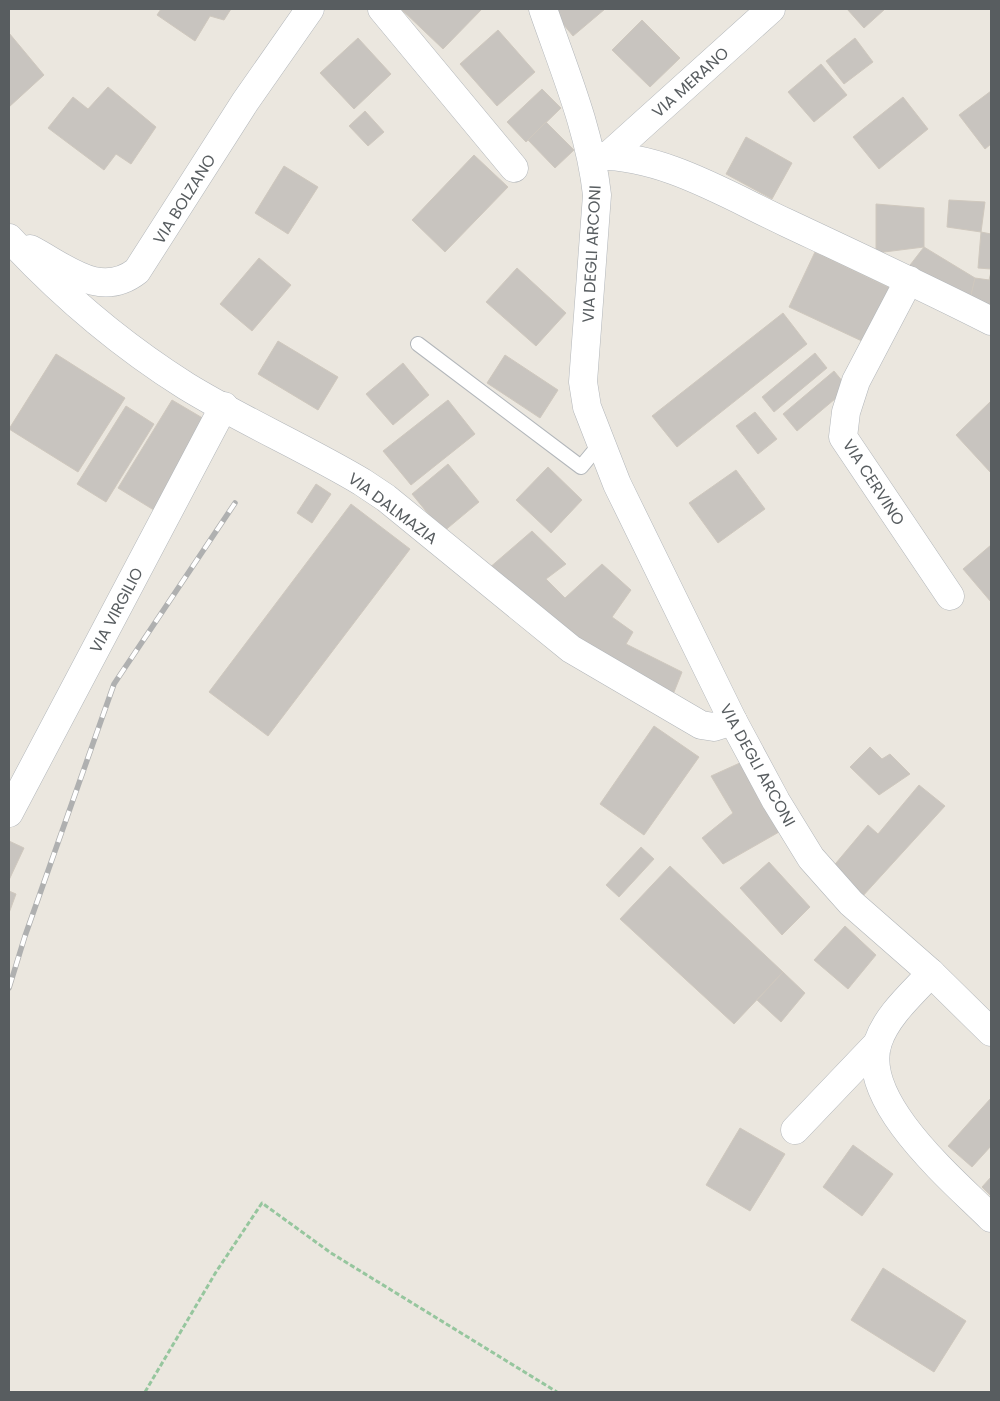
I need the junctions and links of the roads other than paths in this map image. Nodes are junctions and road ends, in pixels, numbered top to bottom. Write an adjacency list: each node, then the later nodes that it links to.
1 (310, 9): 7 (street, VIA BOLZANO)
2 (382, 9): 6 (street)
3 (543, 9): 5 (street, VIA DEGLI ARCONI)
4 (771, 9): 5 (street, VIA MERANO)
5 (600, 155): 8 (street); 12 (street, VIA DEGLI ARCONI)
6 (514, 168)
7 (9, 238): 11 (street, VIA DALMAZIA)
8 (909, 280): 9 (street); 13 (street, VIA CERVINO)
9 (991, 321)
10 (418, 344): 12 (lane)
11 (224, 406): 14 (street, VIA DALMAZIA); 15 (street, VIA VIRGILIO)
12 (600, 444): 14 (street, VIA DEGLI ARCONI)
13 (950, 596)
14 (733, 721): 16 (street, VIA DEGLI ARCONI)
15 (9, 813)
16 (931, 973): 17 (street, VIA DEGLI ARCONI); 18 (street)
17 (991, 1032)
18 (877, 1044): 19 (street); 20 (street)
19 (795, 1130)
20 (991, 1218)

